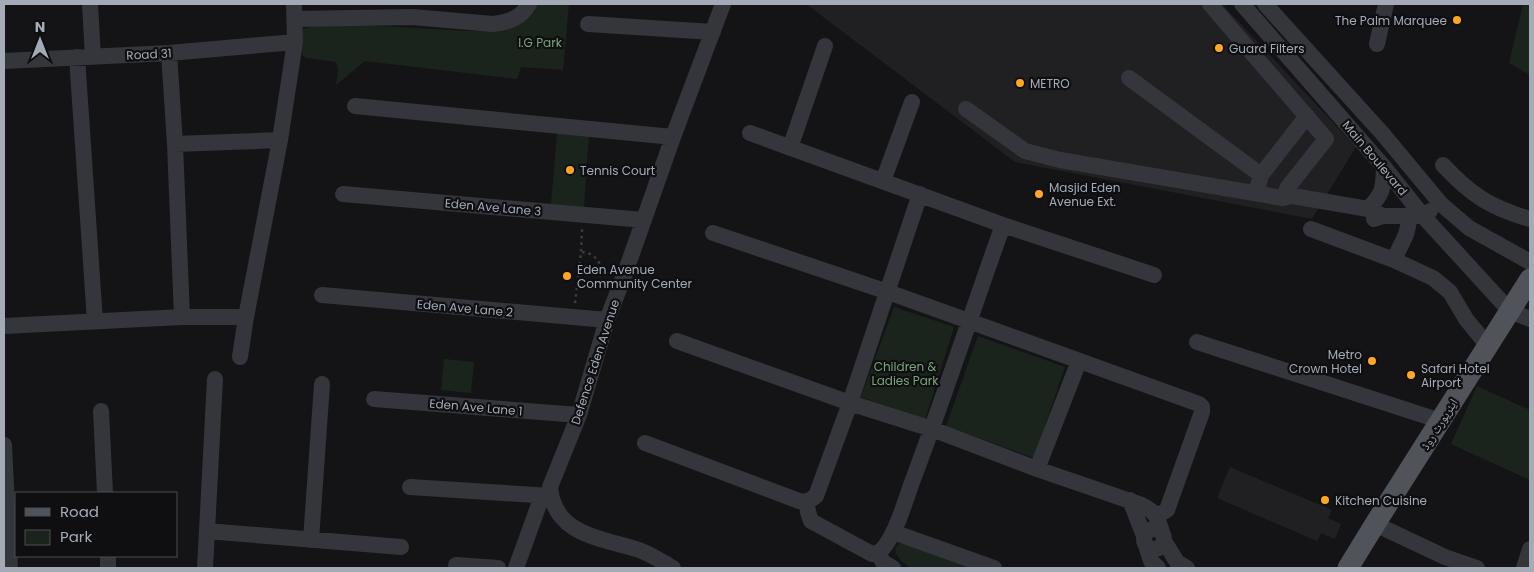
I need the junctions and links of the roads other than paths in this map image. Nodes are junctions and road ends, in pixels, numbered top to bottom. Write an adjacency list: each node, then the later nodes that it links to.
1 (90, 4): 16 (street)
2 (530, 4): 9 (street)
3 (723, 4): 11 (street, Defence Eden Avenue)
4 (1210, 4): 22 (street)
5 (1242, 4): 29 (street, Main Boulevard)
6 (1265, 4): 36 (street, Main Boulevard)
7 (1386, 4): 13 (street)
8 (294, 11): 9 (street); 12 (street)
9 (412, 11)
10 (588, 24): 11 (street)
11 (714, 32): 24 (street, Defence Eden Avenue)
12 (295, 42): 15 (street, Road 31); 25 (street)
13 (1377, 44)
14 (825, 46): 27 (street)
15 (169, 53): 16 (street, Road 31); 26 (street)
16 (85, 57): 17 (street, Road 31); 55 (street)
17 (4, 61)
18 (1129, 78): 30 (street)
19 (912, 102): 31 (street)
20 (354, 106): 24 (street)
21 (966, 109): 32 (street)
22 (1307, 116): 30 (street); 35 (street)
23 (750, 133): 27 (street)
24 (673, 137): 40 (street, Defence Eden Avenue)
25 (280, 140): 26 (street); 52 (street)
26 (176, 144): 51 (street)
27 (790, 148): 31 (street)
28 (1443, 165): 39 (street)
29 (1384, 167): 37 (street); 38 (street, Main Boulevard)
30 (1260, 175): 32 (street)
31 (883, 181): 34 (street)
32 (1256, 193): 35 (street)
33 (343, 194): 40 (street, Eden Ave Lane 3)
34 (920, 194): 41 (street); 48 (street)
35 (1283, 198): 37 (street)
36 (1441, 204): 38 (street); 45 (street, Main Boulevard)
37 (1376, 212): 38 (street)
38 (1416, 216): 44 (street); 50 (street, Main Boulevard)
39 (1530, 219)
40 (644, 220): 54 (street, Defence Eden Avenue)
41 (1003, 225): 46 (street); 56 (street)
42 (1311, 229): 44 (street)
43 (713, 234): 48 (street)
44 (1394, 260): 60 (street)
45 (1530, 262)
46 (1154, 275)
47 (1530, 279): 50 (main road, ایئرپورٹ روڈ)
48 (888, 292): 56 (street); 66 (street)
49 (322, 295): 54 (street, Eden Ave Lane 2)
50 (1519, 306): 53 (street); 60 (main road, ایئرپورٹ روڈ)
51 (182, 317): 52 (street); 55 (street)
52 (246, 318): 61 (street)
53 (1530, 319)
54 (607, 320): 68 (street, Defence Eden Avenue)
55 (95, 321): 57 (street)
56 (969, 321): 62 (street); 70 (street)
57 (4, 326)
58 (677, 341): 66 (street)
59 (1197, 342): 69 (street)
60 (1488, 346): 69 (main road, ایئرپورٹ روڈ)
61 (240, 357)
62 (1079, 361): 73 (street); 79 (street)
63 (215, 379): 81 (street)
64 (322, 384): 84 (street)
65 (374, 399): 68 (street, Eden Ave Lane 1)
66 (850, 403): 70 (street); 78 (street)
67 (101, 411): 75 (street)
68 (579, 415): 76 (street, Defence Eden Avenue)
69 (1441, 421): 80 (main road, ایئرپورٹ روڈ)
70 (932, 429): 73 (street); 82 (street)
71 (645, 443): 78 (street)
72 (4, 444): 91 (street)
73 (1037, 469): 77 (street)
74 (410, 486): 76 (street)
75 (105, 492)
76 (547, 496): 90 (street); 94 (street, Defence Eden Avenue)
77 (1130, 500): 79 (street); 88 (street)
78 (807, 502): 87 (street)
79 (1157, 516): 83 (street)
80 (1375, 524): 98 (main road, ایئرپورٹ روڈ); 99 (street)
81 (207, 531): 84 (street); 92 (street)
82 (893, 532): 87 (street); 96 (street)
83 (1163, 537): 88 (street); 97 (street)
84 (311, 540): 85 (street)
85 (401, 548)
86 (1530, 549): 100 (street)
87 (878, 553): 95 (street)
88 (1148, 556)
89 (456, 565): 93 (street)
90 (662, 566)
91 (10, 568)
92 (204, 568)
93 (498, 568)
94 (516, 568)
95 (893, 568)
96 (994, 568)
97 (1187, 568)
98 (1348, 568)
99 (1477, 568)
100 (1524, 568)

